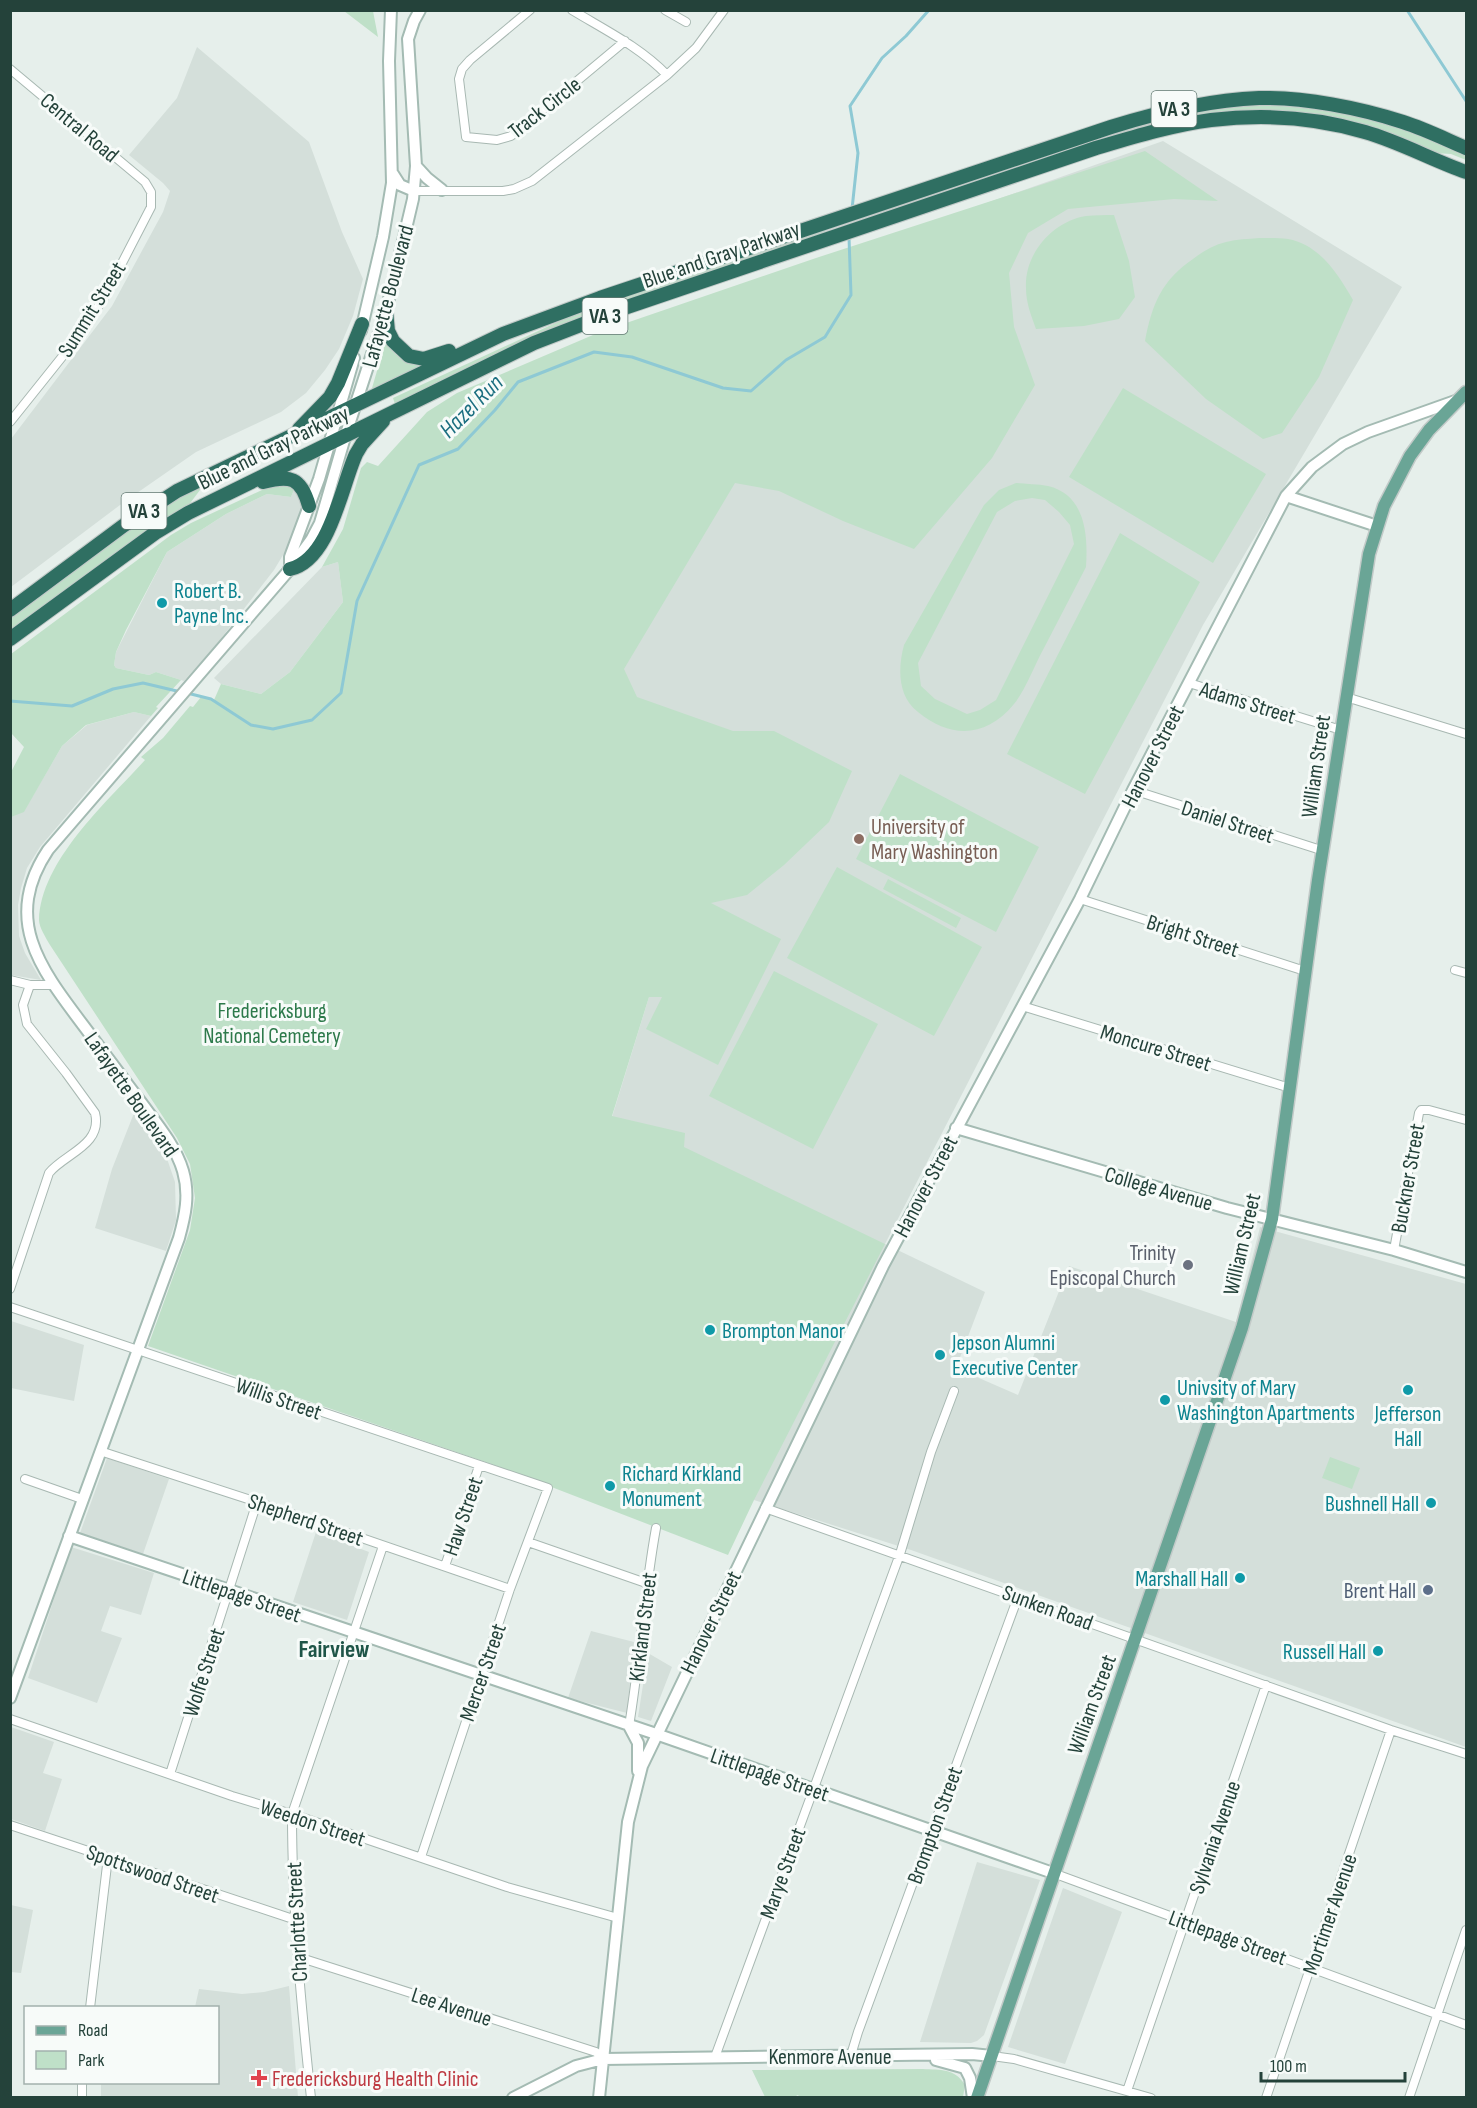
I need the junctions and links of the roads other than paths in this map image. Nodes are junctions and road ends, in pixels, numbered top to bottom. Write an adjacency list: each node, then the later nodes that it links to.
1 (391, 10): 13 (street, Lafayette Boulevard)
2 (420, 10): 12 (street, Lafayette Boulevard)
3 (530, 10): 8 (street, Track Circle)
4 (572, 10): 8 (street)
5 (665, 10): 7 (street)
6 (724, 10): 10 (street)
7 (686, 22)
8 (624, 41): 10 (street)
9 (10, 69): 15 (street, Central Road)
10 (667, 75): 17 (street)
11 (1467, 148): 20 (highway, Blue and Gray Parkway / VA 3)
12 (416, 166): 16 (street, Lafayette Boulevard); 17 (street)
13 (392, 171): 16 (street); 19 (street, Lafayette Boulevard)
14 (1464, 172): 23 (highway, Blue and Gray Parkway / VA 3)
15 (149, 187): 25 (street, Summit Street)
16 (414, 190): 17 (street); 18 (street, Lafayette Boulevard)
17 (442, 190)
18 (386, 311): 20 (highway); 22 (street, Lafayette Boulevard)
19 (362, 324): 24 (street, Lafayette Boulevard); 26 (highway)
20 (469, 350): 22 (highway, Blue and Gray Parkway / VA 3)
21 (1462, 396): 30 (street, Hanover Street); 32 (main road, William Street)
22 (357, 405): 24 (highway, Blue and Gray Parkway / VA 3); 27 (street, Lafayette Boulevard)
23 (395, 410): 27 (highway, Blue and Gray Parkway / VA 3); 33 (highway)
24 (339, 413): 26 (highway, Blue and Gray Parkway / VA 3); 28 (street, Lafayette Boulevard)
25 (10, 422)
26 (292, 435): 34 (highway, Blue and Gray Parkway / VA 3)
27 (345, 437): 28 (highway, Blue and Gray Parkway / VA 3); 33 (street, Lafayette Boulevard)
28 (329, 444): 29 (highway, Blue and Gray Parkway / VA 3); 31 (street, Lafayette Boulevard)
29 (232, 490): 31 (highway); 35 (highway, Blue and Gray Parkway / VA 3)
30 (1286, 496): 32 (street); 36 (street, Hanover Street)
31 (309, 506): 33 (street, Lafayette Boulevard)
32 (1377, 526): 37 (main road, William Street)
33 (290, 569): 48 (street, Lafayette Boulevard)
34 (10, 610)
35 (10, 639)
36 (1189, 683): 38 (street, Adams Street); 40 (street, Hanover Street)
37 (1346, 697): 38 (main road, William Street); 39 (street)
38 (1341, 730): 41 (main road, William Street)
39 (1467, 734)
40 (1133, 790): 41 (street, Daniel Street); 42 (street, Hanover Street)
41 (1324, 851): 44 (main road, William Street)
42 (1080, 899): 44 (street, Bright Street); 49 (street, Hanover Street)
43 (1455, 970): 45 (street)
44 (1305, 971): 50 (main road, William Street)
45 (1467, 973)
46 (10, 980): 47 (street)
47 (30, 985): 48 (street); 56 (street)
48 (53, 985): 58 (street, Lafayette Boulevard)
49 (1022, 1006): 50 (street, Moncure Street); 52 (street, Hanover Street)
50 (1290, 1088): 53 (main road, William Street)
51 (1467, 1120): 54 (street, Buckner Street)
52 (956, 1128): 53 (street, College Avenue); 66 (street, Hanover Street)
53 (1272, 1219): 54 (street, College Avenue); 78 (main road, William Street)
54 (1394, 1250): 55 (street, College Avenue)
55 (1467, 1272)
56 (10, 1289)
57 (10, 1307): 58 (street, Willis Street)
58 (137, 1351): 60 (street, Lafayette Boulevard); 61 (street, Willis Street)
59 (954, 1391): 71 (street, Marye Street)
60 (100, 1451): 64 (street, Lafayette Boulevard); 65 (street, Shepherd Street)
61 (479, 1466): 63 (street, Willis Street); 72 (street, Haw Street)
62 (25, 1479): 64 (street)
63 (548, 1488): 69 (street, Mercer Street)
64 (82, 1499): 68 (street, Lafayette Boulevard)
65 (257, 1502): 70 (street, Shepherd Street); 75 (street, Wolfe Street)
66 (765, 1508): 71 (street, Sunken Road); 85 (street, Hanover Street)
67 (656, 1528): 73 (street, Kirkland Street)
68 (69, 1536): 75 (street, Littlepage Street); 81 (street, Lafayette Boulevard)
69 (528, 1542): 73 (street); 74 (street, Mercer Street)
70 (383, 1546): 72 (street, Shepherd Street); 77 (street, Charlotte Street)
71 (900, 1554): 76 (street, Sunken Road); 89 (street, Marye Street)
72 (445, 1566): 74 (street, Shepherd Street)
73 (646, 1583): 83 (street, Kirkland Street)
74 (510, 1589): 79 (street, Mercer Street)
75 (229, 1591): 77 (street, Littlepage Street); 87 (street, Wolfe Street)
76 (1018, 1597): 78 (street, Sunken Road); 92 (street, Brompton Street)
77 (354, 1633): 79 (street, Littlepage Street); 90 (street, Charlotte Street)
78 (1137, 1639): 80 (street, Sunken Road); 95 (main road, William Street)
79 (481, 1675): 83 (street, Littlepage Street); 94 (street, Mercer Street)
80 (1266, 1685): 84 (street, Sunken Road); 98 (street, Sylvania Avenue)
81 (10, 1698)
82 (10, 1719): 87 (street, Weedon Street)
83 (629, 1726): 85 (street, Littlepage Street); 88 (street)
84 (1391, 1730): 86 (street, Sunken Road); 101 (street, Mortimer Avenue)
85 (656, 1734): 88 (street, Hanover Street); 89 (street, Littlepage Street)
86 (1467, 1754)
87 (170, 1774): 90 (street, Weedon Street)
88 (637, 1784): 96 (street, Hanover Street)
89 (812, 1789): 92 (street, Littlepage Street); 108 (street, Marye Street)
90 (292, 1814): 94 (street, Weedon Street); 97 (street, Charlotte Street)
91 (10, 1825): 93 (street, Spottswood Street)
92 (932, 1830): 95 (street, Littlepage Street); 105 (street, Brompton Street)
93 (108, 1857): 97 (street, Spottswood Street); 102 (street)
94 (421, 1857): 96 (street, Weedon Street)
95 (1053, 1873): 98 (street, Littlepage Street); 107 (main road, William Street)
96 (618, 1918): 109 (street, Hanover Street)
97 (296, 1920): 100 (street, Charlotte Street)
98 (1185, 1920): 101 (street, Littlepage Street); 110 (street, Sylvania Avenue)
99 (1467, 1930): 103 (street)
100 (298, 1957): 109 (street, Lee Avenue); 111 (street, Charlotte Street)
101 (1311, 1968): 103 (street, Littlepage Street); 116 (street, Mortimer Avenue)
102 (90, 2006)
103 (1437, 2014): 104 (street, Littlepage Street); 117 (street)
104 (1467, 2025)
105 (851, 2055): 106 (street, Kenmore Avenue); 108 (street, Kenmore Avenue)
106 (918, 2056): 107 (street, Kenmore Avenue); 114 (street)
107 (992, 2056): 110 (street, Kenmore Avenue); 114 (main road, William Street)
108 (715, 2057): 109 (street, Kenmore Avenue)
109 (603, 2059): 112 (street, Kenmore Avenue); 113 (street, Hanover Street)
110 (1127, 2091): 115 (street, Kenmore Avenue)
111 (311, 2097)
112 (513, 2097)
113 (599, 2097)
114 (975, 2097)
115 (1151, 2097)
116 (1266, 2097)
117 (1409, 2097)

